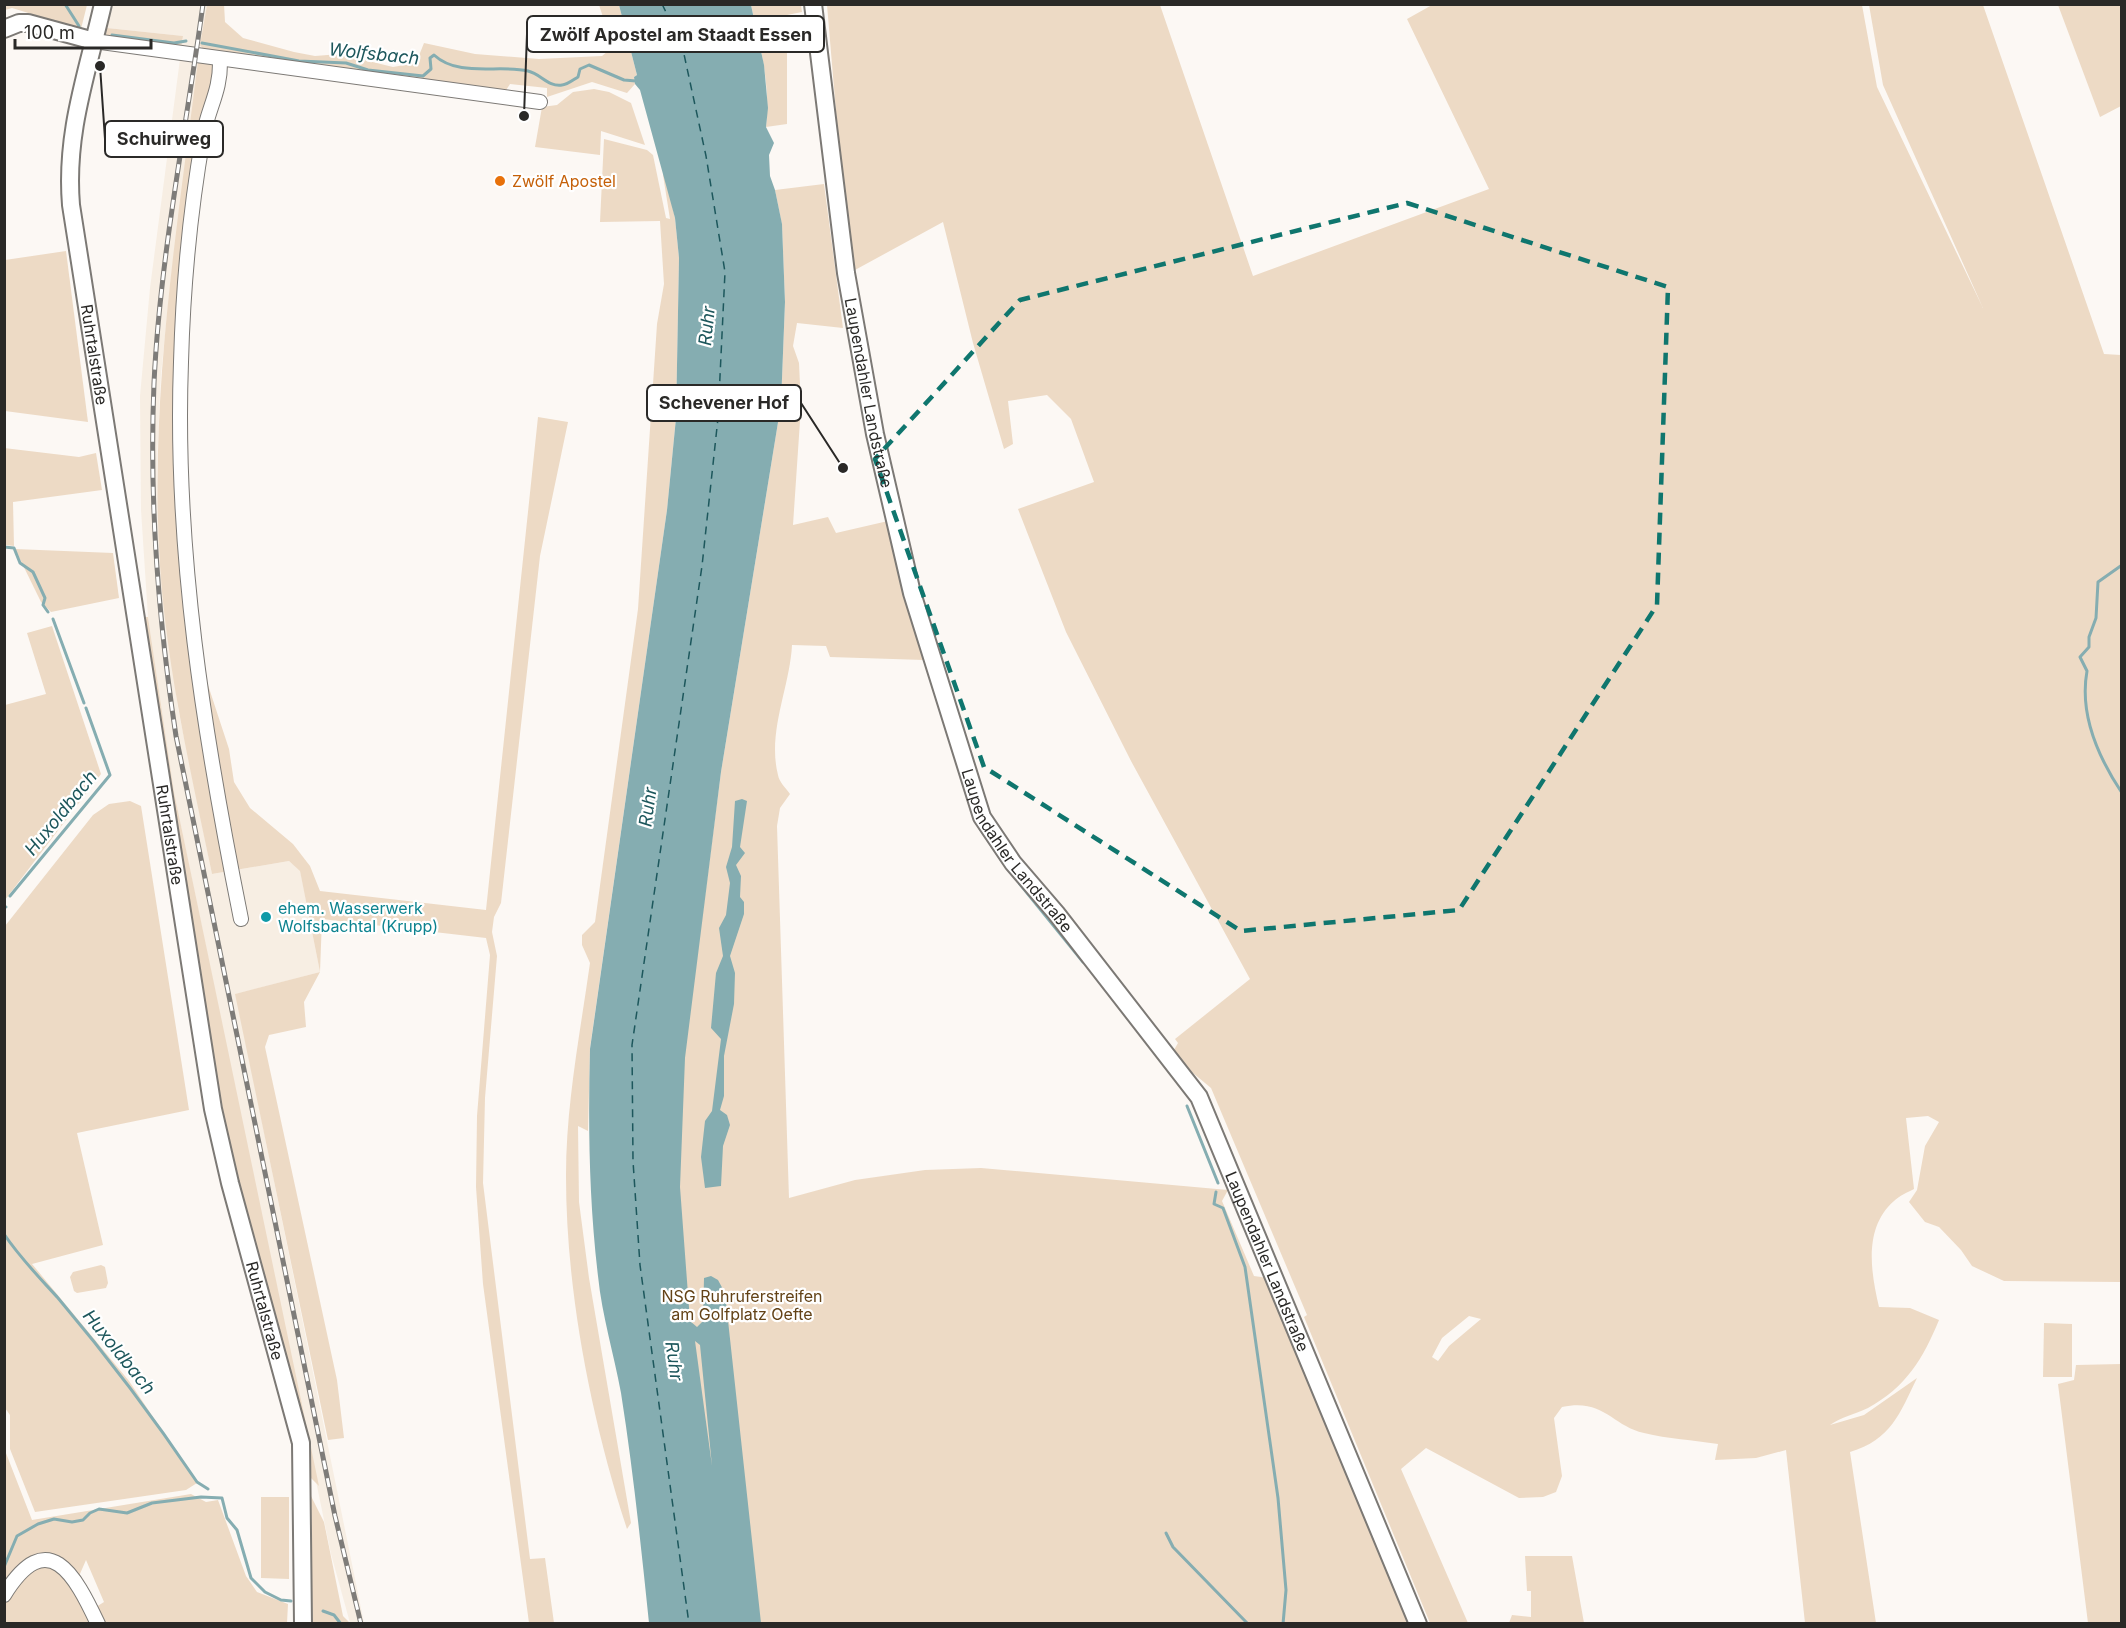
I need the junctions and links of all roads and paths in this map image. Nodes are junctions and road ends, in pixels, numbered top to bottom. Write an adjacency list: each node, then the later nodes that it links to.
1 (103, 4): 4 (main road, Ruhrtalstraße)
2 (813, 4): 11 (main road, Laupendahler Landstraße)
3 (7, 24): 4 (main road)
4 (94, 41): 5 (street); 10 (main road, Ruhrtalstraße)
5 (220, 59): 6 (street); 7 (street)
6 (540, 102)
7 (241, 919)
8 (4, 1595): 9 (street)
9 (98, 1623)
10 (303, 1623)
11 (1418, 1623)

